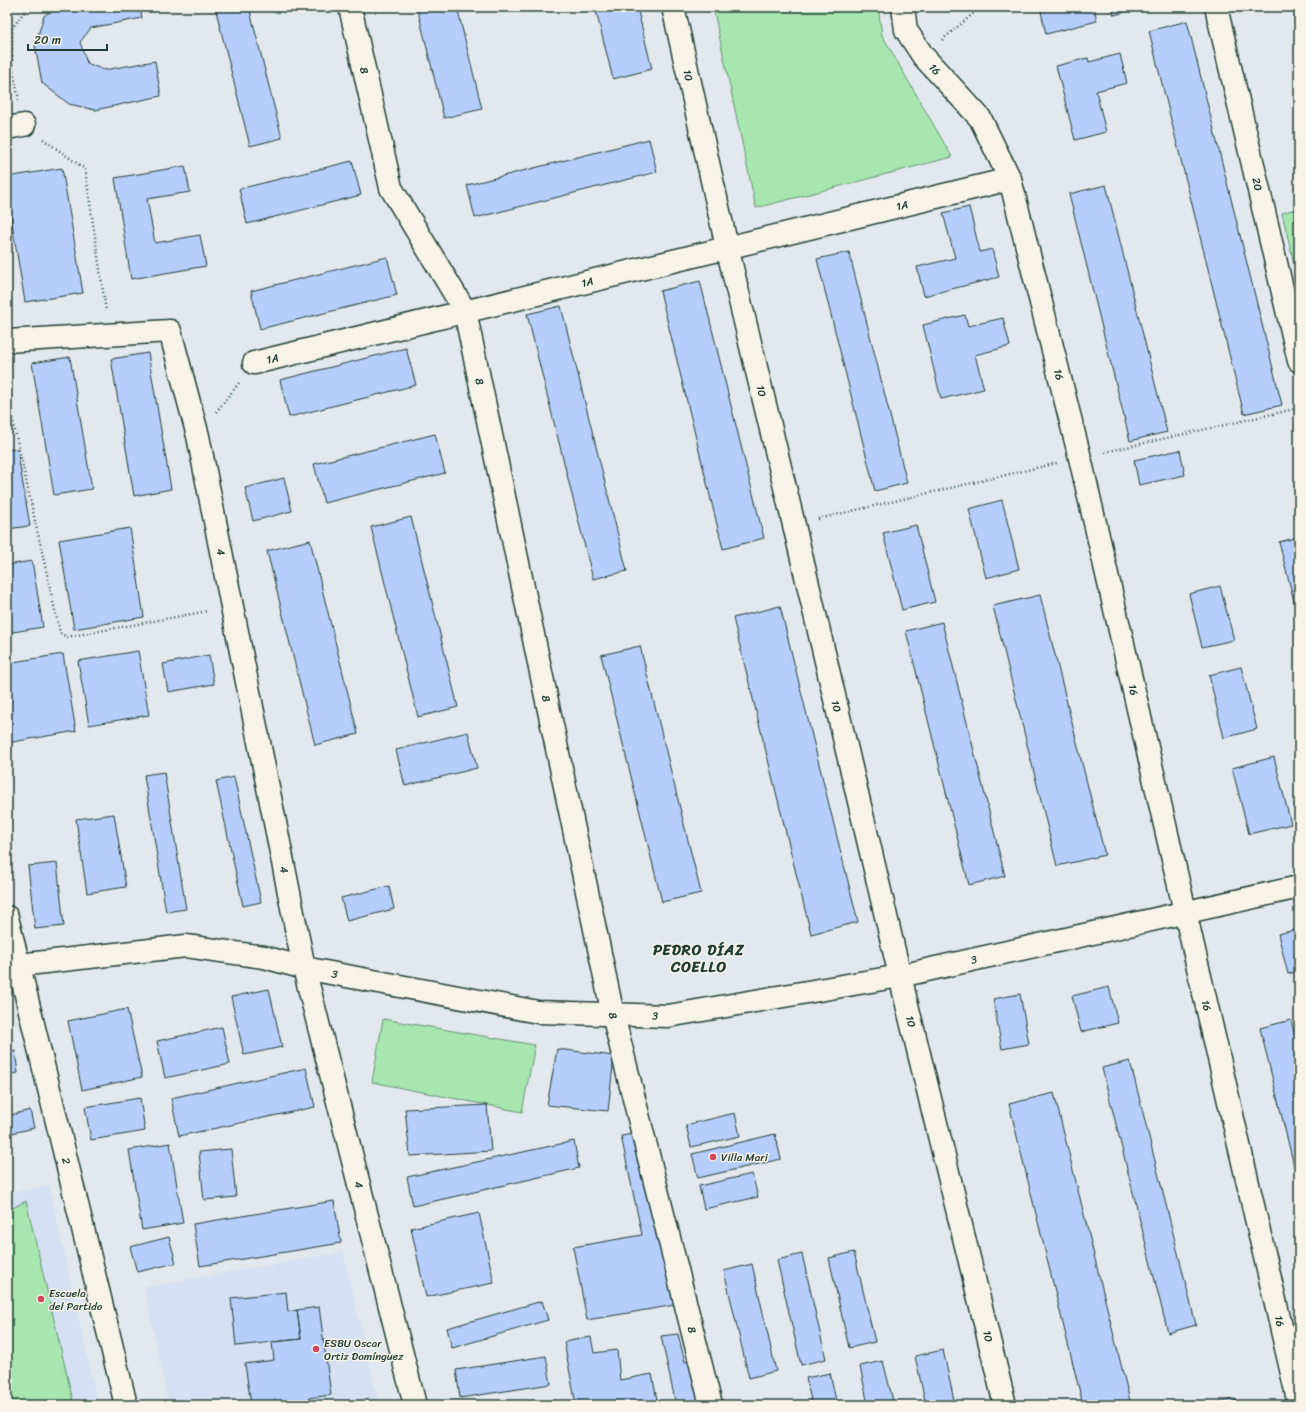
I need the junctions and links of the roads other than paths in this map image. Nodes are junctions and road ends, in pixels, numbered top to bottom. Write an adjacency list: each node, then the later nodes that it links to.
1 (350, 7): 7 (street, 8)
2 (673, 7): 6 (street, 10)
3 (903, 7): 5 (street, 16)
4 (1216, 7): 9 (street, 20)
5 (1010, 178): 6 (street, 1A); 12 (street, 16)
6 (727, 247): 7 (street, 1A); 16 (street, 10)
7 (465, 311): 10 (street, 1A); 17 (street, 8)
8 (7, 341): 14 (street, 4)
9 (1299, 362)
10 (254, 363)
11 (1299, 887): 12 (street, 3)
12 (1185, 913): 16 (street, 3); 18 (street, 16)
13 (7, 917): 15 (street, 2)
14 (304, 968): 15 (street, 3); 17 (street, 3); 20 (street, 4)
15 (13, 969): 19 (street, 2)
16 (900, 976): 17 (street, 3); 22 (street, 10)
17 (613, 1015): 21 (street, 8)
18 (1299, 1404)
19 (126, 1405)
20 (414, 1405)
21 (710, 1405)
22 (1004, 1405)

